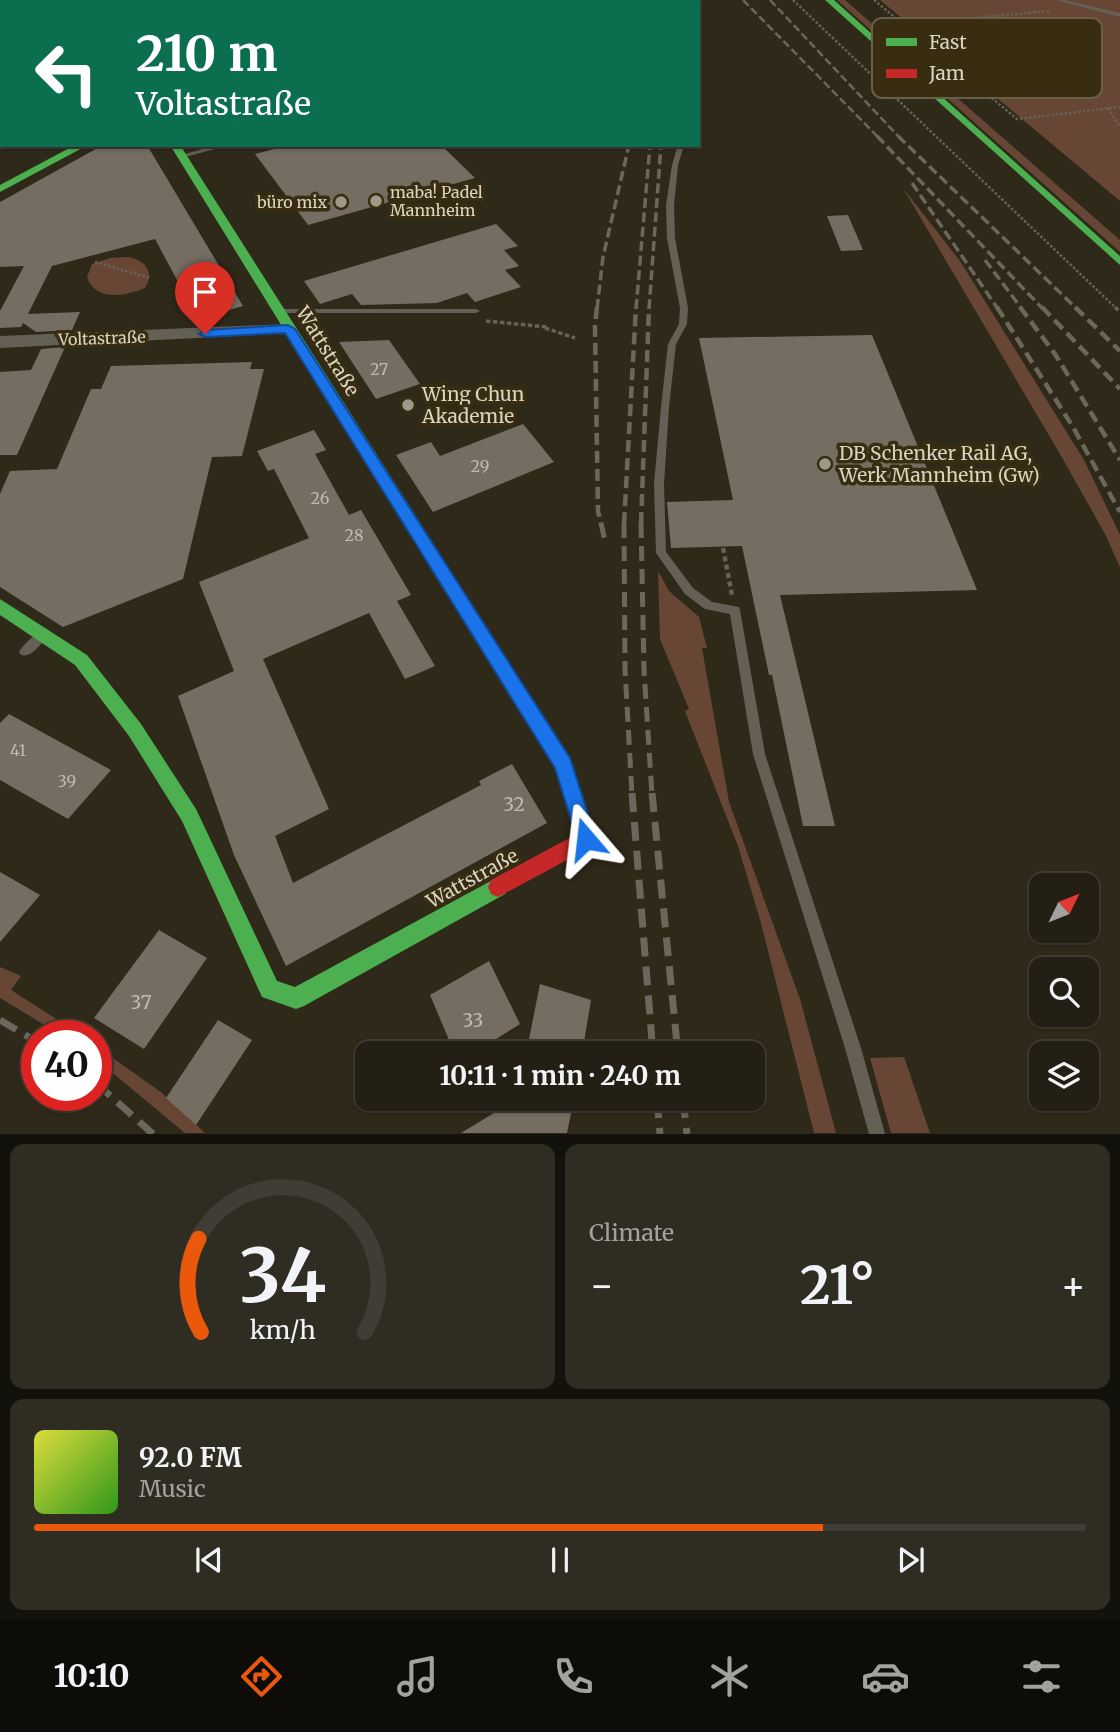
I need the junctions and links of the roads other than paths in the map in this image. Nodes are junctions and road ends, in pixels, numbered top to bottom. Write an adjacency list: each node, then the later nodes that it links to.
1 (830, 0): 6 (street)
2 (853, 0): 5 (street)
3 (1059, 0): 4 (lane)
4 (1120, 15)
5 (874, 18)
6 (872, 38)
7 (938, 98): 13 (street)
8 (79, 147): 12 (street)
9 (680, 147): 21 (lane)
10 (213, 148): 11 (lane)
11 (178, 150): 15 (street, Wattstraße)
12 (0, 189)
13 (1120, 262)
14 (477, 311): 15 (lane)
15 (278, 312): 16 (street, Wattstraße)
16 (288, 329): 17 (street, Voltastraße); 19 (street, Wattstraße)
17 (0, 342)
18 (0, 606): 19 (street, Wattstraße)
19 (43, 635): 20 (lane)
20 (25, 652)
21 (877, 1133)

